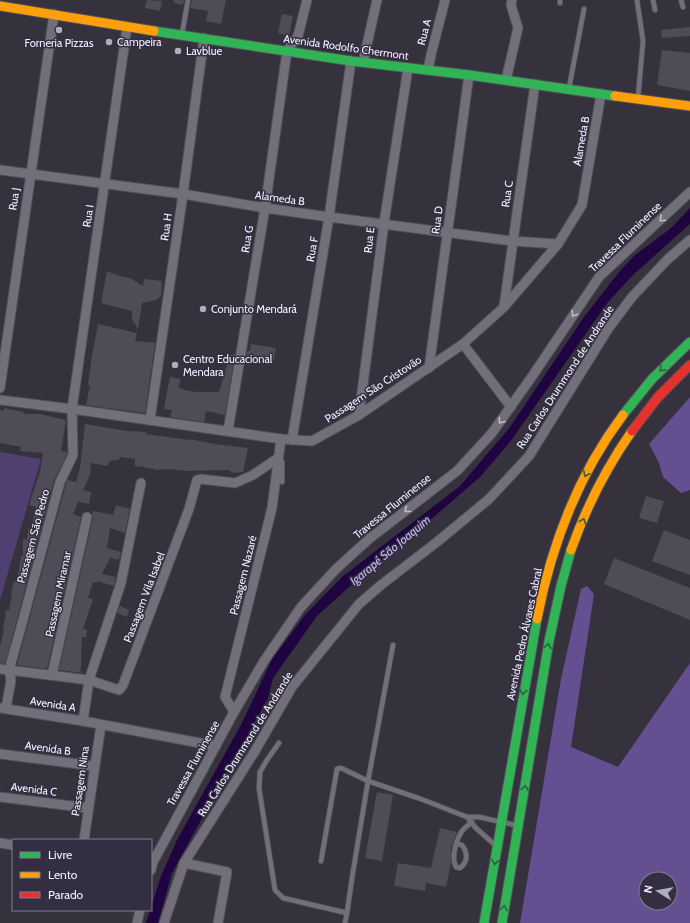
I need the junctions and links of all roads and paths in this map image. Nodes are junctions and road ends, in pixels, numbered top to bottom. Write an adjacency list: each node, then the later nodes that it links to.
1 (188, 0): 15 (lane)
2 (307, 0): 17 (street)
3 (377, 0): 19 (street)
4 (445, 0): 21 (street, Rua A)
5 (512, 0): 23 (street)
6 (637, 0): 27 (lane)
7 (653, 0): 12 (lane)
8 (681, 0): 10 (lane)
9 (0, 6): 13 (main road, Avenida Rodolfo Chermont)
10 (683, 7)
11 (584, 9): 25 (lane)
12 (655, 10)
13 (54, 14): 14 (main road, Avenida Rodolfo Chermont); 30 (street, Rua J)
14 (127, 27): 15 (main road, Avenida Rodolfo Chermont); 31 (street, Rua I)
15 (182, 35): 16 (main road, Avenida Rodolfo Chermont)
16 (204, 38): 17 (main road, Avenida Rodolfo Chermont); 33 (street, Rua H)
17 (287, 51): 18 (main road, Avenida Rodolfo Chermont); 34 (street, Rua G)
18 (351, 61): 19 (main road, Avenida Rodolfo Chermont); 36 (street, Rua F)
19 (363, 62): 20 (main road, Avenida Rodolfo Chermont)
20 (408, 68): 21 (main road, Avenida Rodolfo Chermont); 37 (street, Rua E)
21 (428, 70): 22 (main road, Avenida Rodolfo Chermont)
22 (468, 75): 23 (main road, Avenida Rodolfo Chermont); 38 (street, Rua D)
23 (506, 80): 24 (main road, Avenida Rodolfo Chermont)
24 (536, 84): 25 (main road, Avenida Rodolfo Chermont); 40 (street, Rua C)
25 (569, 89): 26 (main road, Avenida Rodolfo Chermont)
26 (601, 94): 27 (main road, Avenida Rodolfo Chermont); 35 (street, Alameda B)
27 (637, 99): 28 (main road, Avenida Rodolfo Chermont)
28 (690, 106)
29 (0, 170): 30 (street, Alameda B)
30 (30, 174): 31 (street, Alameda B); 47 (street, Rua J)
31 (105, 184): 33 (street, Alameda B); 50 (street, Rua I)
32 (690, 192): 49 (street, Travessa Fluminense, one-way to 49)
33 (183, 194): 34 (street, Alameda B); 52 (street, Rua H)
34 (265, 208): 36 (street, Alameda B); 53 (street, Rua G)
35 (577, 214): 41 (street, Passagem São Cristovão)
36 (330, 217): 37 (street, Alameda B); 55 (street, Rua F)
37 (384, 223): 38 (street, Alameda B); 51 (street, Rua E)
38 (448, 233): 40 (street, Alameda B); 46 (street, Rua D)
39 (690, 240): 85 (street, Rua Carlos Drummond de Andrande)
40 (512, 241): 41 (street, Alameda B); 42 (street, Rua C)
41 (558, 244): 42 (street, Passagem São Cristovão)
42 (504, 307): 44 (street, Passagem São Cristovão)
43 (690, 342): 77 (main road, Avenida Pedro Álvares Cabral, one-way to 77)
44 (463, 344): 46 (street, Passagem São Cristovão); 49 (street)
45 (690, 366): 78 (main road, one-way to 45)
46 (429, 368): 51 (street, Passagem São Cristovão)
47 (0, 388)
48 (0, 400): 50 (street, Passagem São Cristovão)
49 (511, 407): 65 (street, Travessa Fluminense, one-way to 65)
50 (72, 408): 52 (street, Passagem São Cristovão); 61 (street, Passagem São Pedro)
51 (359, 415): 55 (street, Passagem São Cristovão)
52 (150, 420): 53 (street, Passagem São Cristovão)
53 (228, 431): 54 (street, Passagem São Cristovão)
54 (281, 439): 55 (street, Passagem São Cristovão); 56 (street, Passagem Nazaré); 57 (lane)
55 (292, 440)
56 (278, 458): 63 (street, Passagem Vila Isabel); 65 (street, Passagem Nazaré)
57 (282, 482)
58 (141, 483): 63 (street)
59 (87, 517): 62 (street, Passagem Miramar)
60 (393, 645): 72 (lane)
61 (5, 670): 62 (street); 64 (street, Passagem São Pedro)
62 (52, 675): 63 (street)
63 (89, 680): 66 (street)
64 (3, 708): 66 (street, Avenida A)
65 (234, 712): 69 (street, Travessa Fluminense)
66 (83, 721): 67 (street, Avenida A)
67 (101, 725): 69 (street, Avenida A); 71 (street, Passagem Nina)
68 (279, 743): 88 (lane)
69 (216, 746): 86 (street, Travessa Fluminense)
70 (0, 754): 71 (street, Avenida B)
71 (94, 766): 74 (street, Passagem Nina)
72 (368, 781): 75 (lane); 84 (lane); 88 (lane)
73 (0, 797): 74 (street, Avenida C)
74 (88, 808): 79 (street, Passagem Nina)
75 (467, 817): 76 (lane); 77 (lane)
76 (472, 822): 81 (lane); 83 (lane)
77 (502, 822): 78 (lane); 83 (main road, Avenida Pedro Álvares Cabral)
78 (518, 826): 94 (main road, one-way to 78)
79 (84, 839)
80 (0, 844): 82 (street)
81 (457, 844): 81 (lane)
82 (12, 845)
83 (497, 847): 93 (main road, Avenida Pedro Álvares Cabral, one-way to 93)
84 (321, 861)
85 (184, 863): 90 (street, Rua Carlos Drummond de Andrande); 91 (street)
86 (152, 865)
87 (140, 911): 89 (street)
88 (347, 913): 92 (lane)
89 (137, 923)
90 (164, 923)
91 (218, 923)
92 (345, 923)
93 (484, 923)
94 (502, 923)

